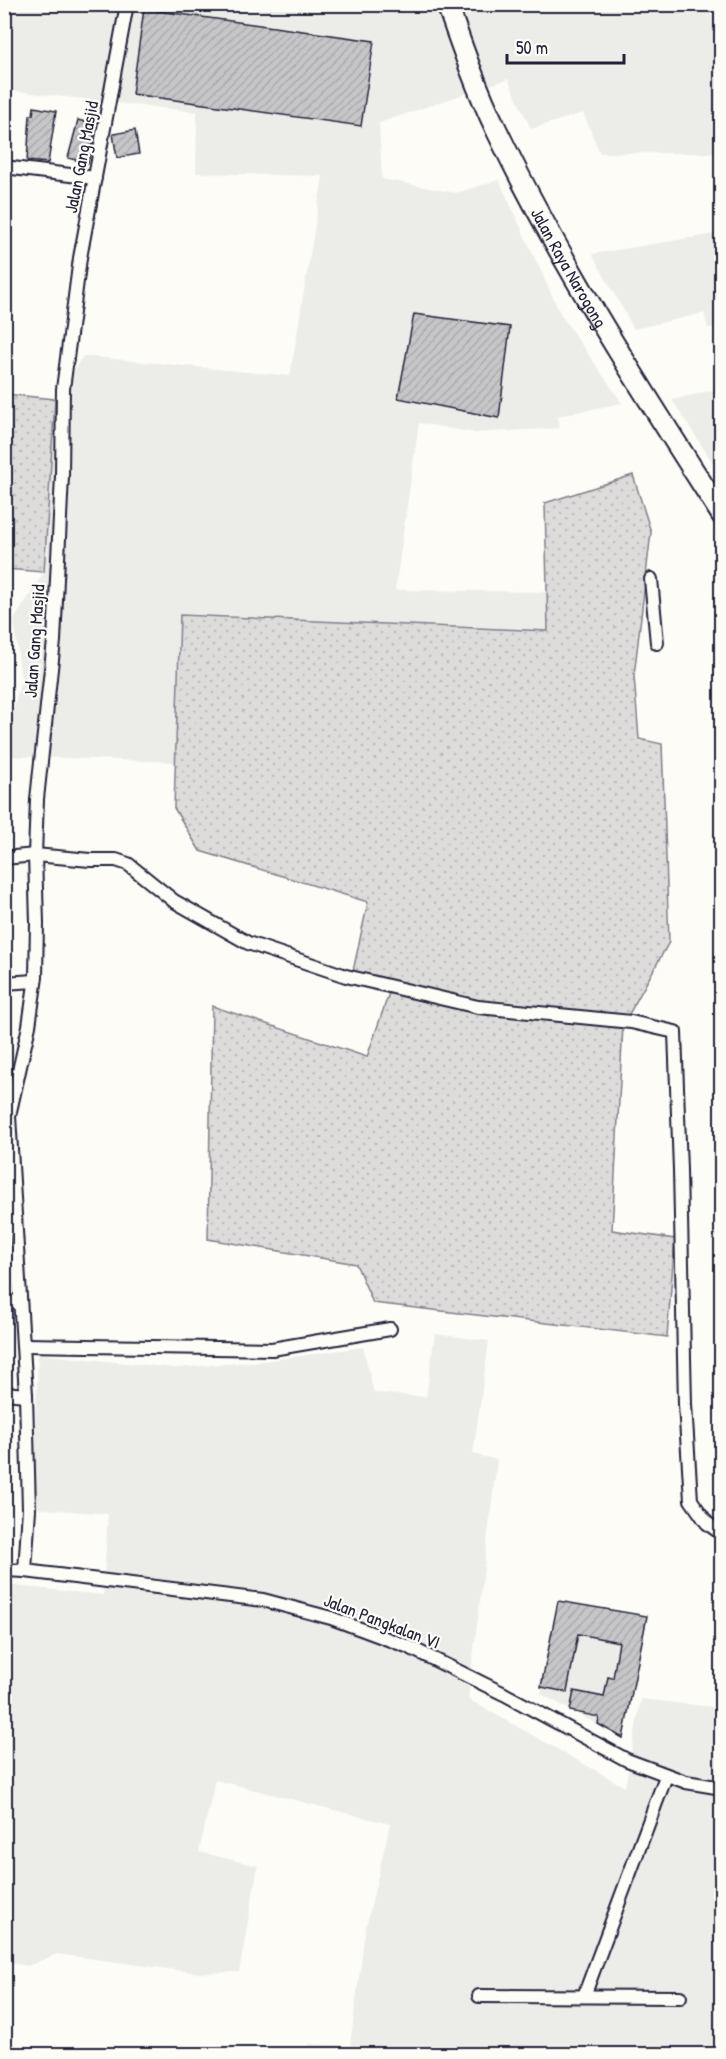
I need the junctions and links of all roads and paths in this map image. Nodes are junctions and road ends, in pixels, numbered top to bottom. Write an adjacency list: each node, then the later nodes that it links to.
1 (127, 4): 4 (street, Jalan Gang Masjid)
2 (447, 4): 5 (main road, Jalan Raya Narogong)
3 (4, 167): 4 (street)
4 (95, 178): 8 (street, Jalan Gang Masjid)
5 (722, 515)
6 (651, 579): 7 (street)
7 (657, 643)
8 (35, 855): 9 (street); 10 (street, Jalan Gang Masjid); 18 (street)
9 (4, 858)
10 (35, 981): 11 (street); 13 (street, Jalan Gang Masjid)
11 (4, 983)
12 (4, 1298): 13 (street)
13 (20, 1303): 15 (street, Jalan Gang Masjid)
14 (390, 1329): 15 (street)
15 (23, 1346): 17 (street, Jalan Gang Masjid)
16 (4, 1392): 17 (street)
17 (26, 1395): 20 (street, Jalan Gang Masjid)
18 (722, 1534)
19 (4, 1570): 20 (street, Jalan Pangkalan VI)
20 (26, 1571): 21 (street, Jalan Pangkalan VI)
21 (666, 1776): 22 (street, Jalan Pangkalan VI); 24 (street)
22 (722, 1788)
23 (479, 1996): 24 (street)
24 (584, 1996): 25 (street)
25 (680, 1997)

